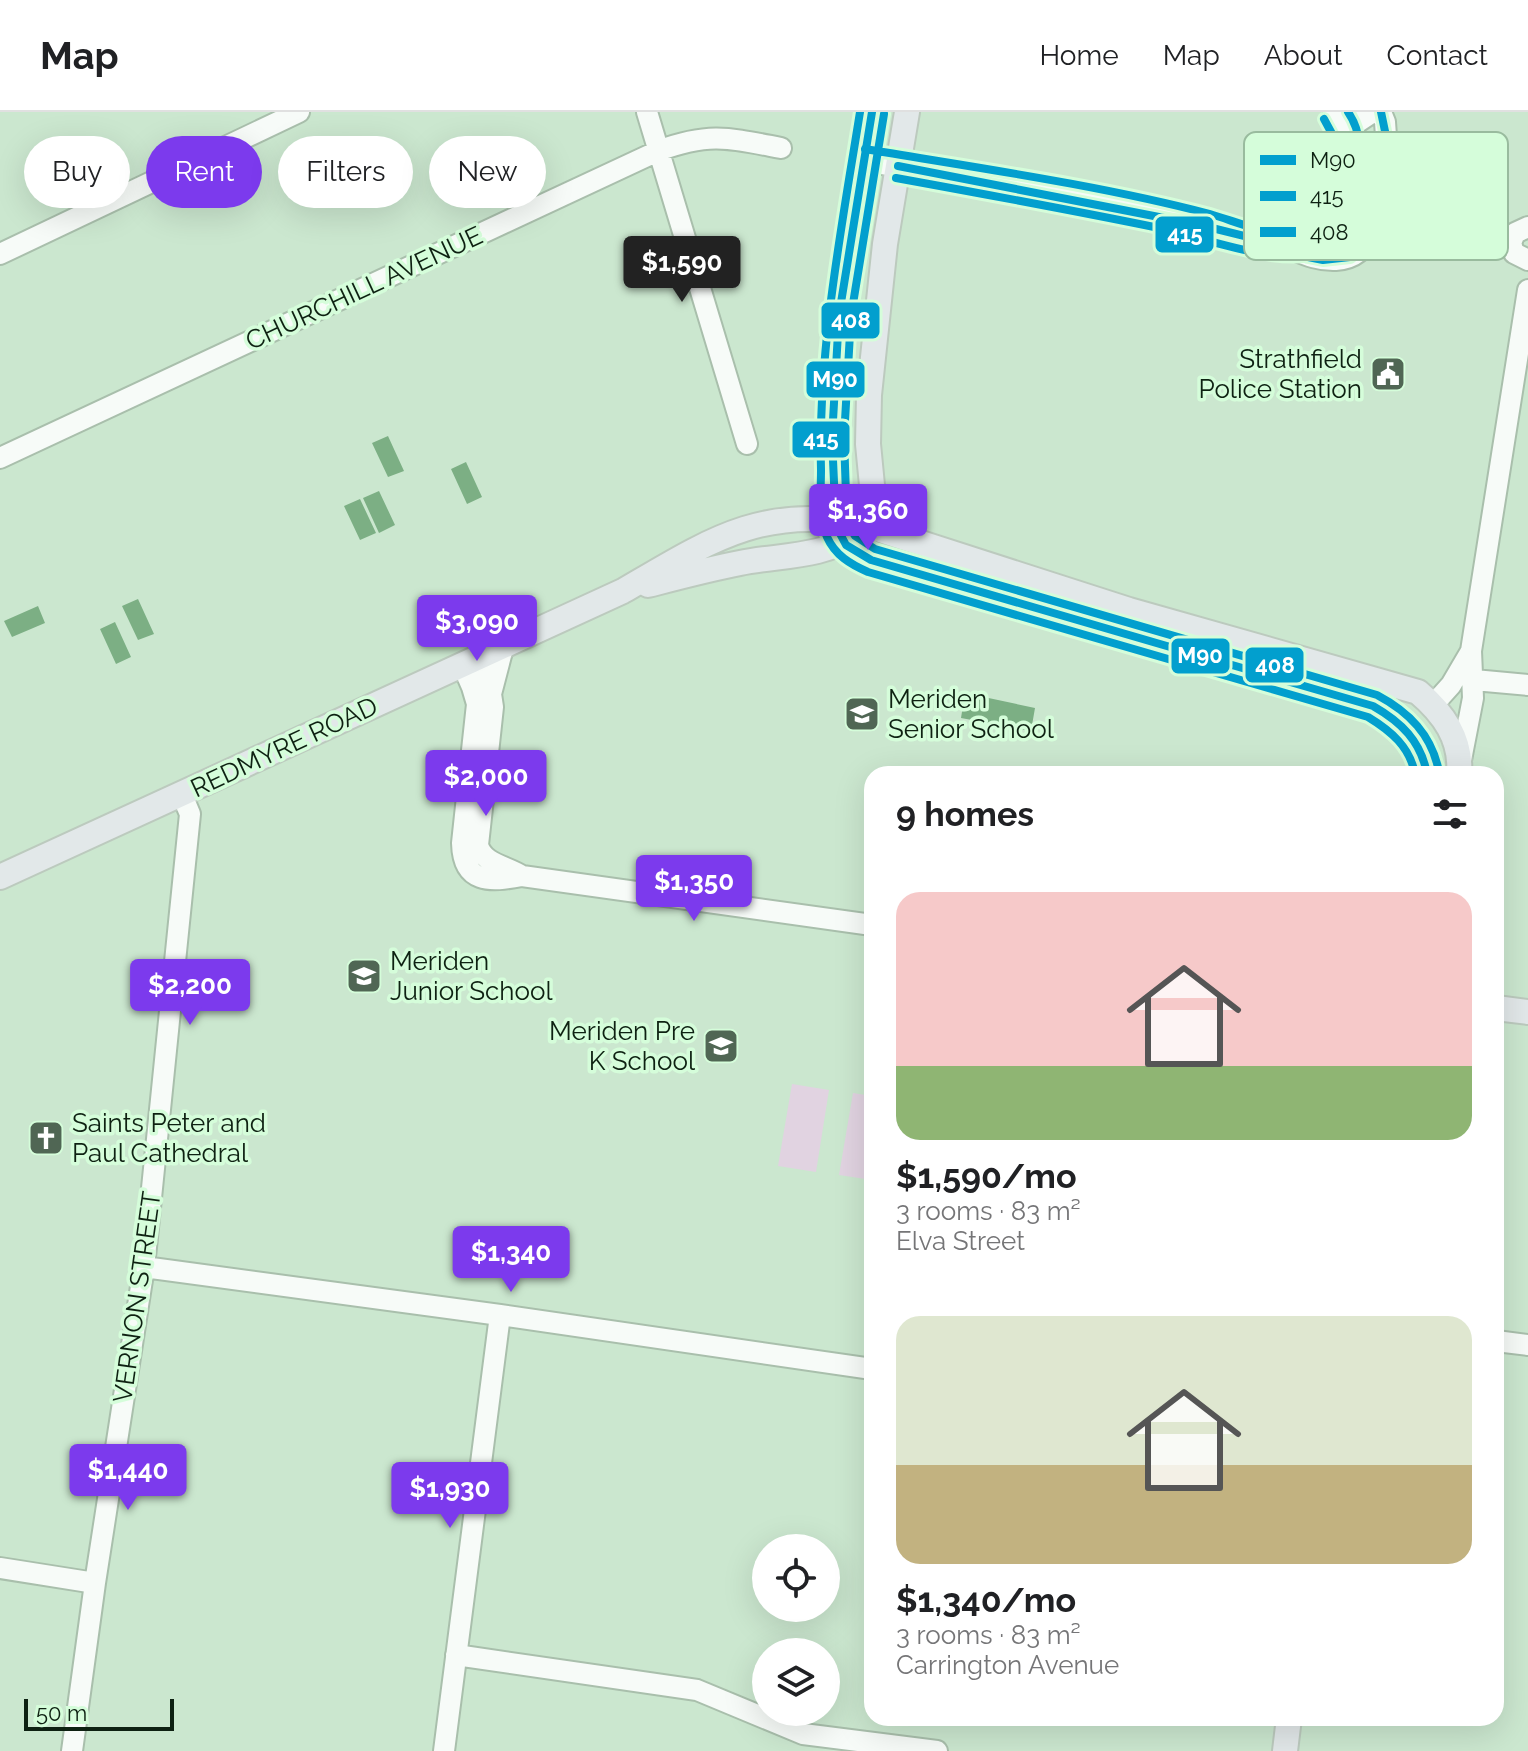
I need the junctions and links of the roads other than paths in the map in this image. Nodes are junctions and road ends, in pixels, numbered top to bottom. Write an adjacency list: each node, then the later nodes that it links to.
1 (299, 112): 16 (street)
2 (647, 112): 11 (street)
3 (872, 112): 12 (main road)
4 (907, 112): 13 (main road)
5 (1334, 112): 8 (street)
6 (1373, 112): 8 (street)
7 (1381, 112): 9 (street)
8 (1346, 130)
9 (1387, 132)
10 (781, 148): 11 (street, CHURCHILL AVENUE)
11 (658, 151): 20 (street); 21 (street, CHURCHILL AVENUE)
12 (863, 161): 13 (street); 23 (main road)
13 (898, 166): 15 (street); 22 (main road)
14 (1528, 227): 17 (street)
15 (1244, 236)
16 (0, 254)
17 (1528, 260)
18 (1528, 290): 19 (street)
19 (1518, 412): 29 (street)
20 (747, 444)
21 (0, 458)
22 (869, 516): 23 (main road, REDMYRE ROAD); 24 (main road); 34 (main road)
23 (834, 518): 24 (main road); 27 (main road, REDMYRE ROAD)
24 (843, 544): 25 (main road); 26 (main road)
25 (808, 553): 26 (main road); 27 (main road)
26 (871, 560): 35 (main road)
27 (623, 591): 28 (main road, REDMYRE ROAD)
28 (504, 644): 30 (main road, REDMYRE ROAD); 33 (street)
29 (1471, 651): 31 (street); 34 (street)
30 (470, 660): 33 (street); 38 (main road, REDMYRE ROAD); 39 (street)
31 (1474, 680): 32 (street); 37 (street)
32 (1528, 685)
33 (491, 694): 39 (street)
34 (1433, 705): 36 (main road)
35 (1425, 766)
36 (1447, 766)
37 (1454, 766)
38 (182, 795): 40 (main road, REDMYRE ROAD); 44 (street, VERNON STREET)
39 (522, 876): 41 (street)
40 (0, 877)
41 (864, 924)
42 (1504, 1009): 43 (main road)
43 (1528, 1012)
44 (144, 1267): 45 (street); 50 (street, VERNON STREET)
45 (500, 1315): 48 (street); 51 (street)
46 (1504, 1342): 47 (street)
47 (1528, 1345)
48 (864, 1368)
49 (0, 1568): 50 (street)
50 (95, 1583): 53 (street, VERNON STREET)
51 (456, 1655): 54 (street); 55 (street)
52 (1288, 1726): 56 (main road)
53 (72, 1751)
54 (444, 1751)
55 (937, 1751)
56 (1285, 1751)

